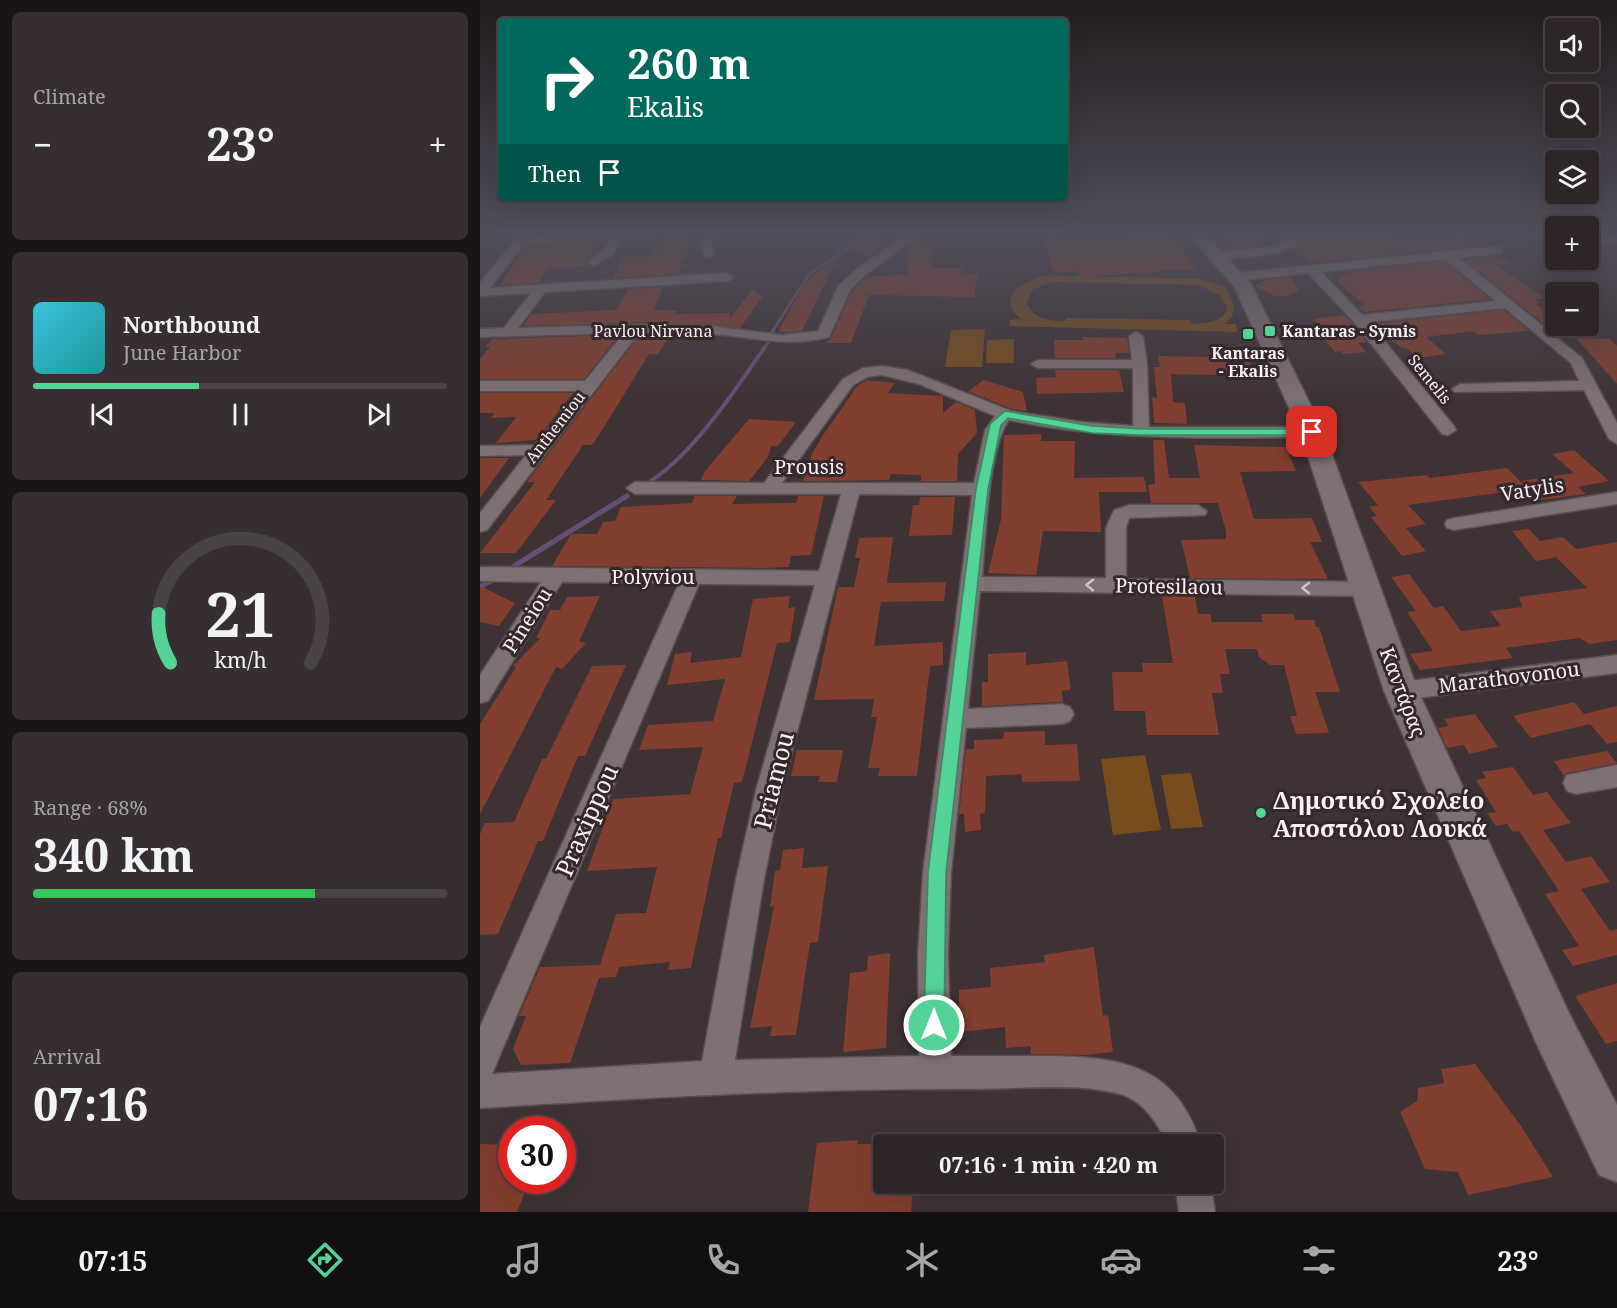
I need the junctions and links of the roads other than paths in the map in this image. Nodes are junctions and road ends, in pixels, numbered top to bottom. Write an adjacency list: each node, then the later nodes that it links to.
1 (541, 288): 2 (street); 7 (street); 11 (street)
2 (548, 288)
3 (844, 288): 10 (street, Pavlou Nirvana)
4 (1242, 288): 23 (street, Καντάρας)
5 (1329, 288): 9 (street, Semelis)
6 (1488, 288): 8 (street)
7 (480, 291)
8 (1508, 304): 9 (street); 16 (street)
9 (1359, 319): 21 (street, Semelis)
10 (633, 331): 11 (street, Pavlou Nirvana); 17 (street, Anthemiou)
11 (508, 332): 12 (street, Pavlou Nirvana)
12 (480, 333)
13 (1136, 336): 15 (street)
14 (1038, 364): 15 (street)
15 (1140, 364): 22 (street)
16 (1590, 385): 19 (street); 24 (street)
17 (587, 386): 18 (street); 25 (street, Anthemiou)
18 (480, 387)
19 (1461, 389)
20 (1005, 414): 22 (street); 28 (street); 30 (street)
21 (1448, 430)
22 (1141, 432): 23 (street)
23 (1312, 432): 41 (street, Καντάρας)
24 (1617, 439)
25 (537, 450): 26 (street); 34 (street, Anthemiou)
26 (480, 451)
27 (635, 488): 28 (street, Prousis)
28 (769, 488): 29 (street, Prousis)
29 (852, 488): 30 (street, Prousis); 38 (street, Priamou)
30 (982, 489): 39 (street)
31 (1617, 498): 33 (street, Vatylis)
32 (1198, 511): 40 (street)
33 (1454, 524)
34 (480, 526)
35 (480, 574): 36 (street, Polyviou)
36 (555, 576): 37 (street, Polyviou); 44 (street, Pineiou)
37 (692, 576): 38 (street, Polyviou); 49 (street, Praxippou)
38 (826, 578): 51 (street, Priamou)
39 (972, 584): 40 (street, Protesilaou, one-way to 39); 46 (street)
40 (1116, 586): 41 (street, Protesilaou, one-way to 40)
41 (1365, 589): 43 (street, Καντάρας)
42 (1617, 663): 43 (street, Marathovonou)
43 (1401, 691): 54 (street, Καντάρας)
44 (480, 694)
45 (1062, 714): 46 (street)
46 (957, 719): 50 (street)
47 (1617, 776): 48 (street)
48 (1575, 783)
49 (480, 1064)
50 (934, 1072): 51 (street); 53 (street)
51 (716, 1077): 52 (street)
52 (480, 1091)
53 (1179, 1134)
54 (1617, 1157)
55 (1194, 1194): 56 (street)
56 (1197, 1212)

